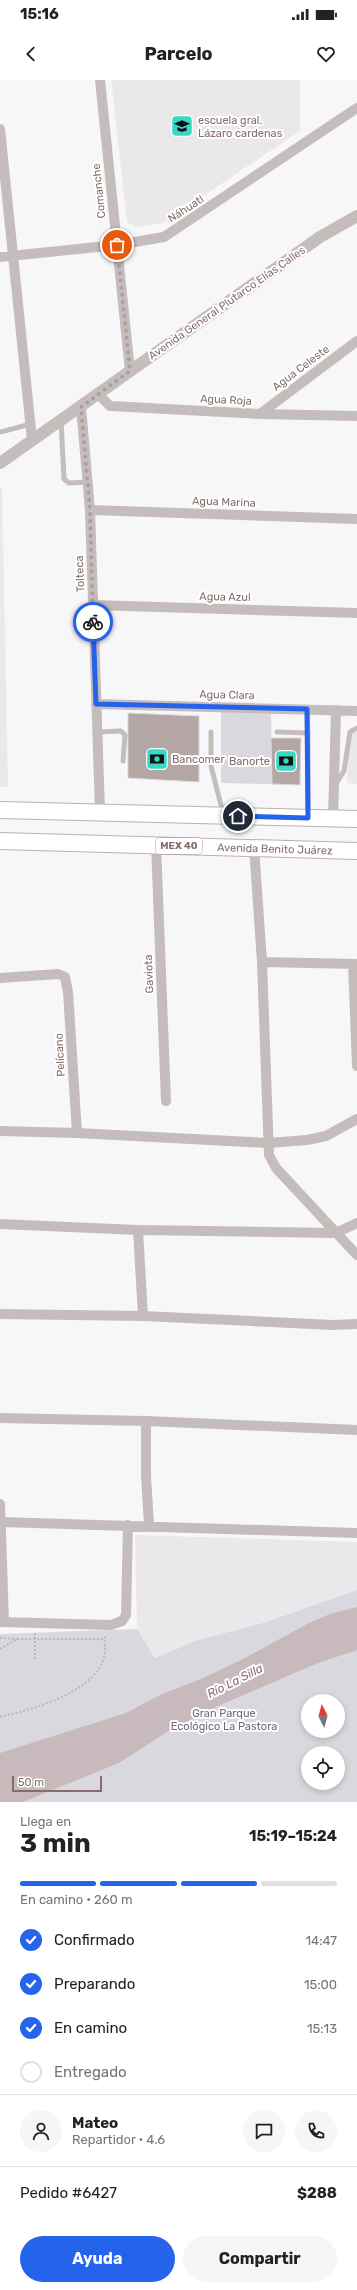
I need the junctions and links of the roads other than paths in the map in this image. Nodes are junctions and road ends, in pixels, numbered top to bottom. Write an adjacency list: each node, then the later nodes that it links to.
1 (100, 80): 5 (street, Comanche)
2 (357, 108): 5 (street, Náhuatl)
3 (0, 129): 6 (street)
4 (357, 216): 9 (street, Avenida General Plutarco Elías Calles)
5 (117, 245): 6 (street, Náhuatl); 9 (street, Comanche)
6 (13, 255): 7 (street, Náhuatl); 15 (street)
7 (0, 257)
8 (357, 341): 12 (street, Agua Celeste)
9 (130, 371): 10 (street, Avenida General Plutarco Elías Calles)
10 (98, 394): 11 (street, Avenida General Plutarco Elías Calles); 12 (street, Agua Roja)
11 (81, 407): 14 (street, Avenida General Plutarco Elías Calles); 19 (street, Tolteca)
12 (260, 414): 13 (street, Agua Roja)
13 (357, 416)
14 (61, 420): 17 (street, Avenida General Plutarco Elías Calles); 19 (lane)
15 (31, 424): 16 (lane); 17 (street)
16 (0, 432)
17 (32, 440): 18 (street, Avenida General Plutarco Elías Calles)
18 (0, 463)
19 (88, 482): 20 (street, Tolteca)
20 (90, 510): 21 (street, Agua Marina); 22 (street, Tolteca)
21 (357, 519)
22 (93, 605): 23 (street, Agua Azul); 24 (street, Tolteca)
23 (357, 613)
24 (96, 704): 25 (street, Agua Clara); 29 (street, Tolteca)
25 (307, 709): 26 (street, Agua Clara); 32 (lane)
26 (336, 710): 27 (street, Agua Clara); 34 (street)
27 (357, 711)
28 (357, 728): 34 (lane)
29 (96, 732): 33 (lane); 36 (street, Tolteca)
30 (211, 732): 37 (lane)
31 (277, 732): 32 (lane)
32 (308, 733): 38 (lane)
33 (124, 761)
34 (334, 786): 39 (street)
35 (0, 810): 36 (main road)
36 (100, 811): 37 (main road)
37 (224, 815): 38 (main road)
38 (308, 818): 39 (main road)
39 (333, 819): 40 (main road)
40 (357, 819)
41 (0, 841): 42 (main road, Avenida Benito Juárez / MEX 40)
42 (156, 845): 43 (main road, Avenida Benito Juárez / MEX 40); 49 (street, Gaviota)
43 (254, 847): 44 (main road, Avenida Benito Juárez / MEX 40); 45 (street)
44 (357, 851)
45 (262, 962): 46 (street); 53 (street)
46 (355, 964): 48 (street)
47 (0, 978): 52 (street, Pelícano)
48 (357, 1066)
49 (166, 1101)
50 (357, 1119): 53 (street)
51 (0, 1131): 52 (street)
52 (77, 1133): 53 (street)
53 (268, 1143): 57 (street)
54 (357, 1223): 57 (street)
55 (0, 1224): 56 (street)
56 (138, 1230): 57 (street); 60 (street)
57 (336, 1233): 58 (street)
58 (357, 1255)
59 (0, 1314): 60 (street)
60 (143, 1316): 61 (street)
61 (357, 1324)
62 (0, 1418): 63 (street)
63 (146, 1421): 64 (street); 68 (street)
64 (357, 1430)
65 (0, 1504): 66 (street)
66 (1, 1522): 67 (street); 70 (street)
67 (128, 1525): 68 (street); 70 (street)
68 (150, 1525): 69 (street)
69 (357, 1533)
70 (2, 1622)

